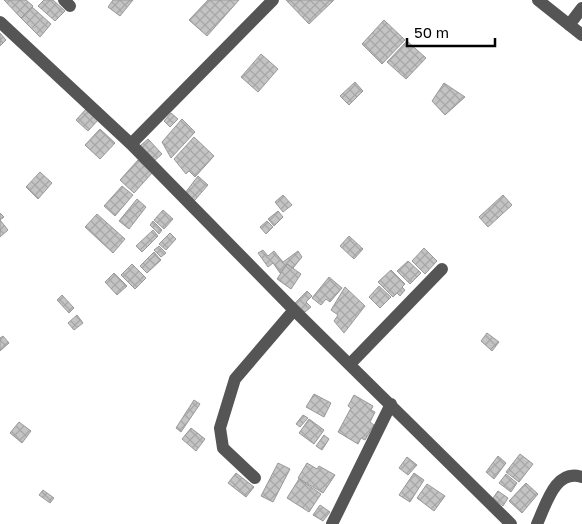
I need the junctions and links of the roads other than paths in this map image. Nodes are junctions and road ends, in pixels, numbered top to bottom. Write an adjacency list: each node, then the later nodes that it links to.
1 (273, 0): 7 (street)
2 (538, 0): 5 (street)
3 (582, 8): 5 (street)
4 (0, 22): 7 (street)
5 (569, 25): 6 (street)
6 (582, 35)
7 (131, 144): 9 (street)
8 (442, 269): 10 (street)
9 (294, 310): 10 (street); 13 (street)
10 (350, 364): 11 (street)
11 (391, 404): 14 (street); 15 (street)
12 (582, 477): 16 (street)
13 (255, 478)
14 (332, 524)
15 (511, 524)
16 (537, 524)

